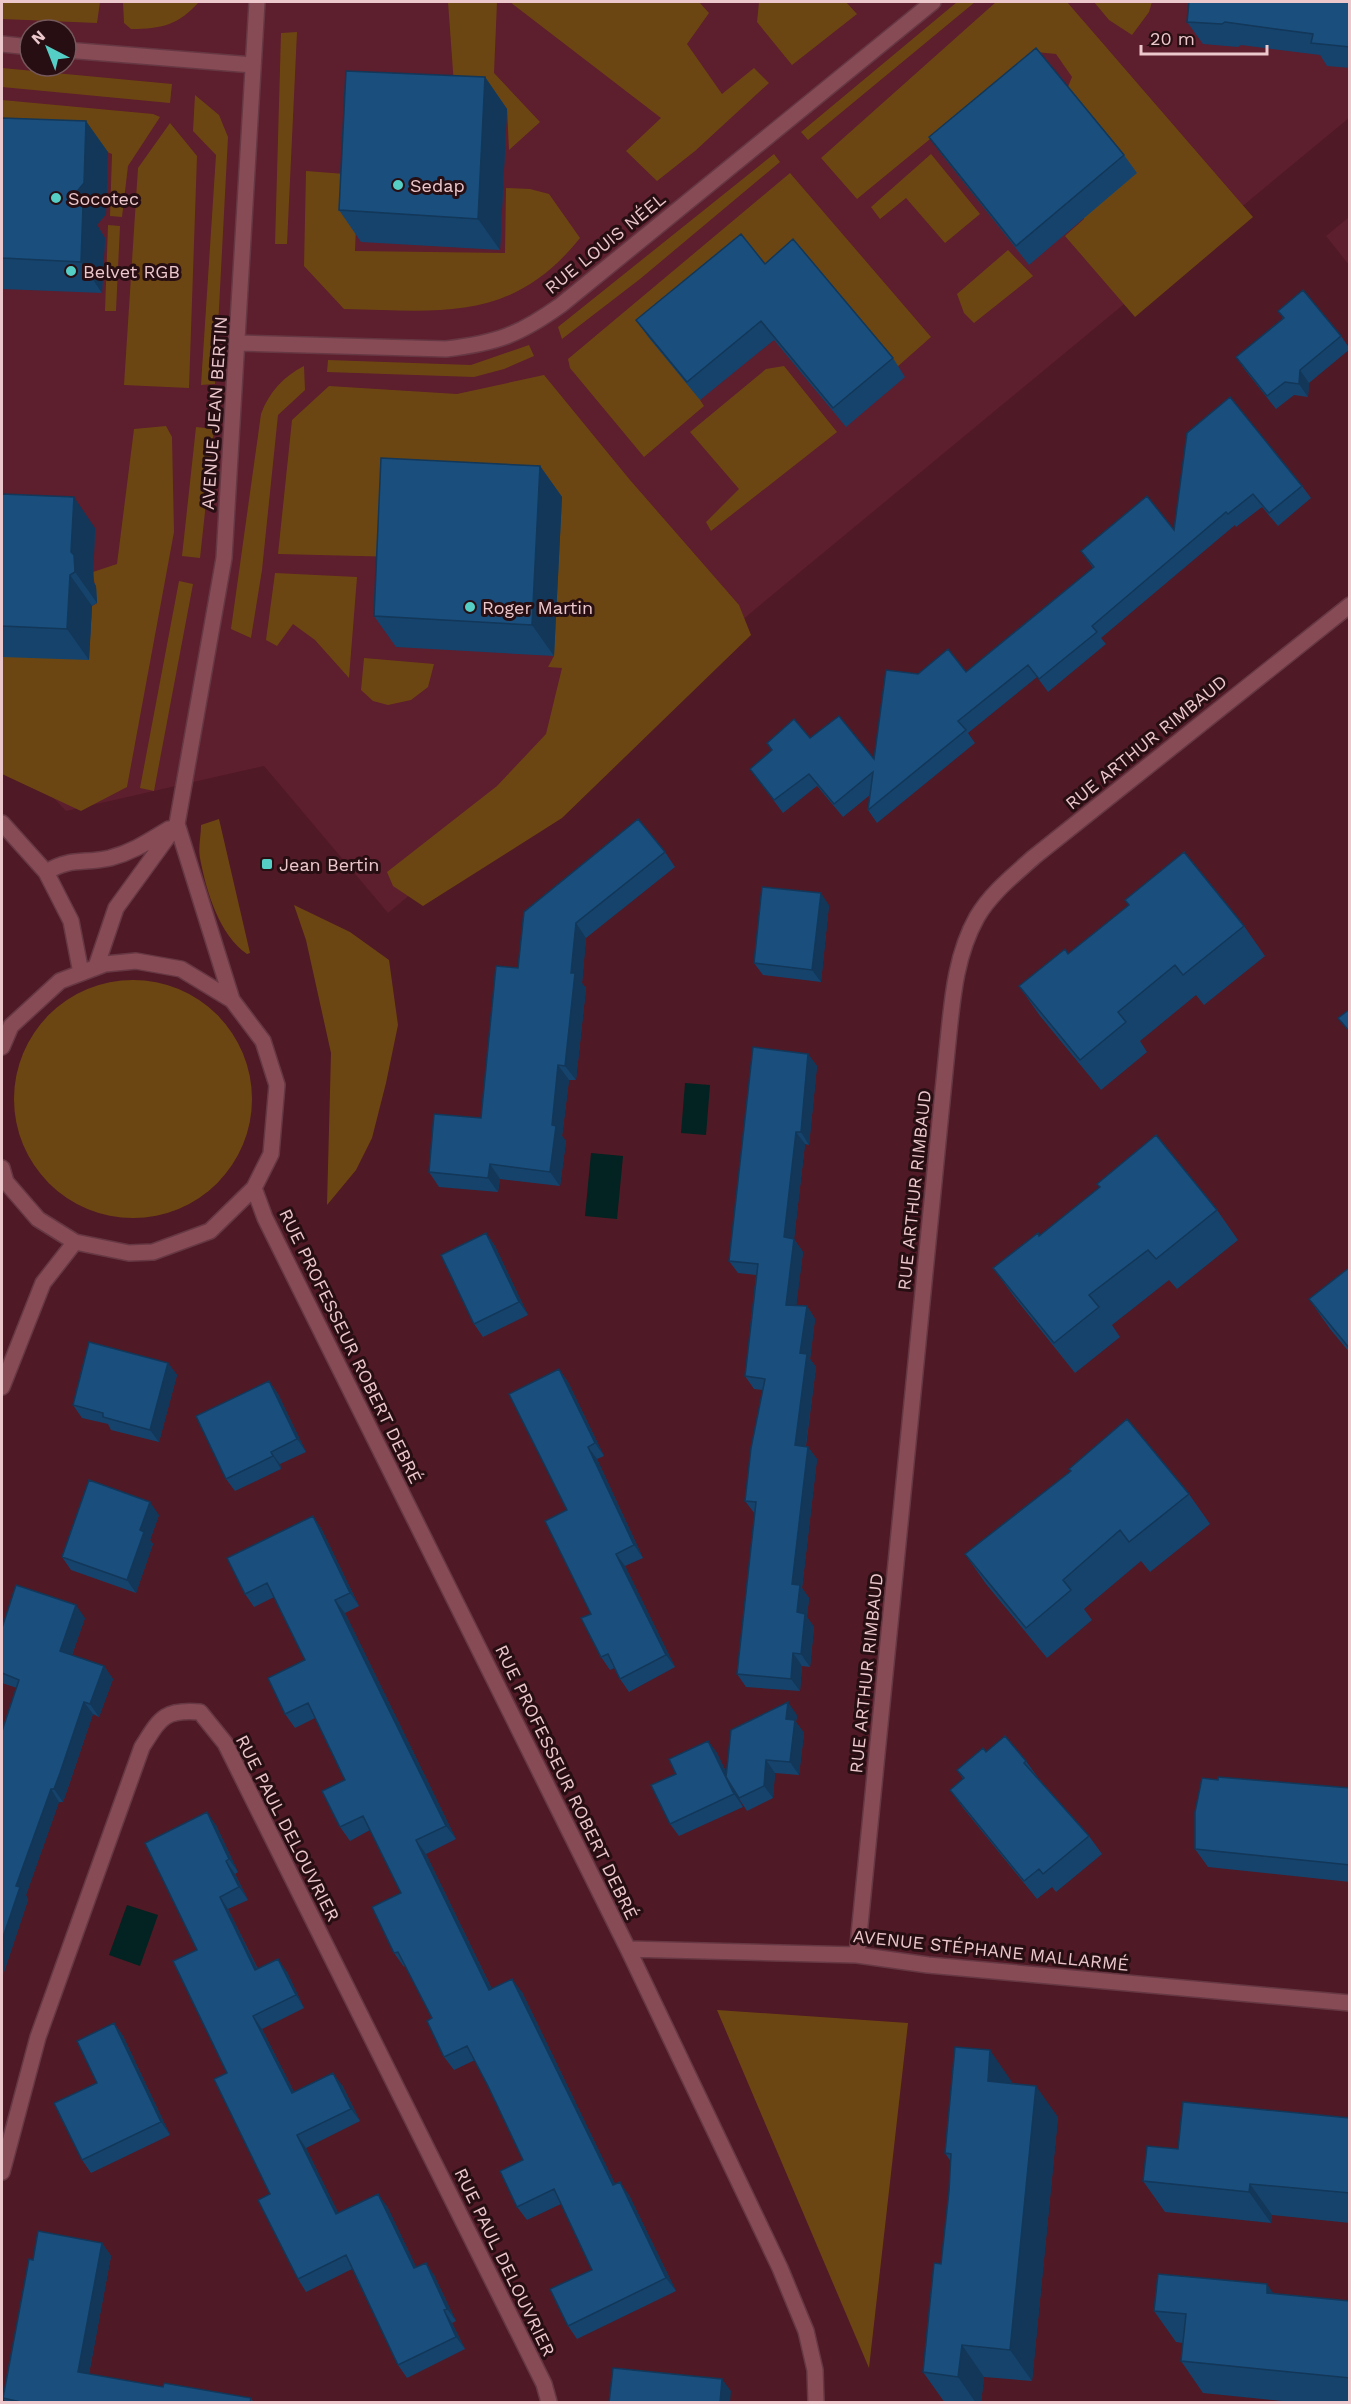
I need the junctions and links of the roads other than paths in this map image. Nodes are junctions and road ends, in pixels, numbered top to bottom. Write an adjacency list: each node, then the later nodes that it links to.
1 (256, 2): 6 (street, AVENUE JEAN BERTIN)
2 (933, 2): 7 (street, RUE LOUIS NÉEL)
3 (2, 44): 4 (street)
4 (18, 46)
5 (78, 51): 6 (street)
6 (253, 65): 7 (street, AVENUE JEAN BERTIN)
7 (238, 343): 10 (street, AVENUE JEAN BERTIN)
8 (1350, 605): 21 (street, RUE ARTHUR RIMBAUD)
9 (2, 823): 11 (street)
10 (177, 824): 11 (street); 12 (street, AVENUE JEAN BERTIN); 14 (street, AVENUE JEAN BERTIN)
11 (46, 872): 13 (street)
12 (96, 967): 13 (street); 14 (street)
13 (81, 973): 15 (street)
14 (232, 1000): 17 (street)
15 (2, 1047)
16 (2, 1168): 18 (street)
17 (254, 1188): 18 (street); 20 (street, RUE PROFESSEUR ROBERT DEBRÉ)
18 (75, 1242): 19 (street)
19 (2, 1387)
20 (628, 1949): 21 (street, AVENUE STÉPHANE MALLARMÉ); 25 (street, RUE PROFESSEUR ROBERT DEBRÉ)
21 (857, 1955): 22 (street, AVENUE STÉPHANE MALLARMÉ)
22 (1350, 2003)
23 (2, 2172): 24 (street, RUE PAUL DELOUVRIER)
24 (549, 2403)
25 (816, 2403)

